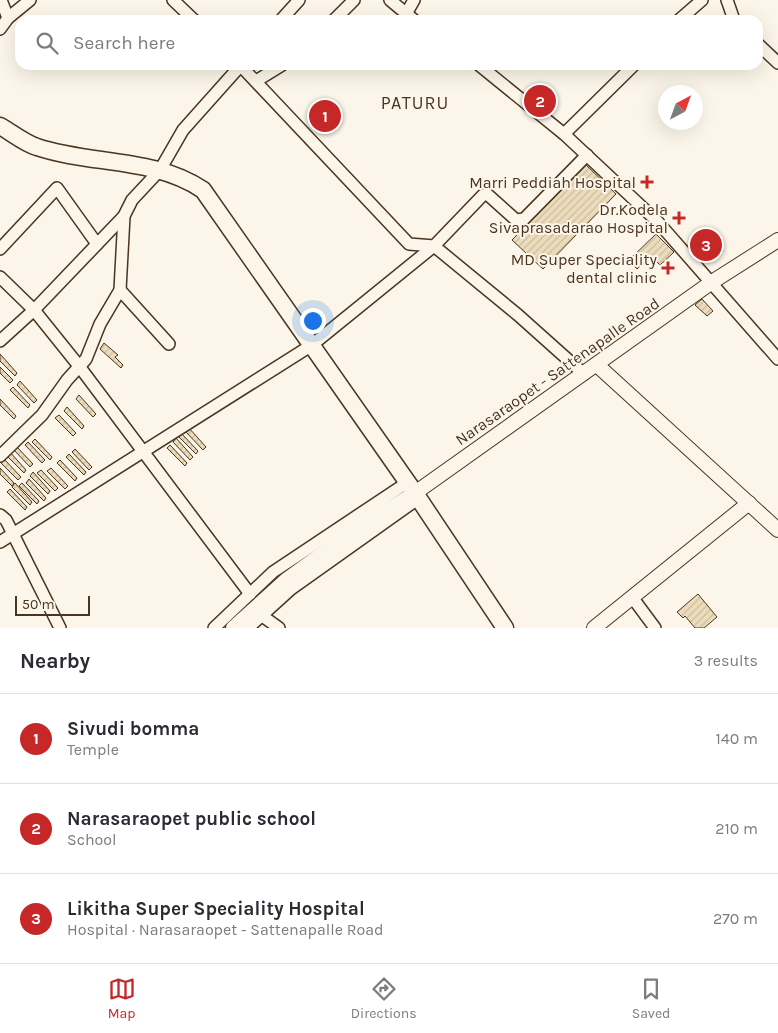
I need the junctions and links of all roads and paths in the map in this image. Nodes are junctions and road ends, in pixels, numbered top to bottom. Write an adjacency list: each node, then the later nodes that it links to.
1 (1, 0): 17 (street)
2 (30, 0): 17 (street)
3 (173, 0): 10 (street)
4 (299, 0): 11 (street)
5 (354, 0): 12 (street)
6 (390, 0): 13 (street)
7 (414, 0): 14 (street)
8 (702, 0): 15 (street)
9 (727, 0): 16 (street)
10 (189, 15)
11 (286, 15)
12 (339, 15)
13 (408, 15)
14 (410, 15)
15 (685, 15)
16 (732, 15)
17 (8, 18): 18 (street)
18 (0, 29)
19 (763, 49): 20 (street)
20 (778, 63)
21 (237, 70): 30 (street)
22 (246, 70): 26 (street)
23 (274, 70): 26 (street)
24 (485, 70): 28 (street)
25 (629, 70): 28 (street)
26 (256, 81): 34 (street)
27 (0, 126): 30 (highway)
28 (564, 134): 29 (street)
29 (586, 155): 34 (street); 37 (street)
30 (160, 170): 31 (street); 42 (highway)
31 (124, 216): 33 (street); 38 (street)
32 (778, 240): 37 (main road, Narasaraopet - Sattenapalle Road)
33 (97, 244): 35 (street); 39 (street)
34 (434, 246): 42 (street); 46 (street)
35 (0, 249)
36 (0, 277): 39 (street)
37 (712, 282): 43 (street); 44 (main road, Narasaraopet - Sattenapalle Road)
38 (120, 290): 41 (street); 45 (street)
39 (34, 310): 40 (street); 45 (street)
40 (0, 341)
41 (168, 344)
42 (312, 345): 47 (street); 49 (highway)
43 (778, 359)
44 (597, 365): 46 (main road, Narasaraopet - Sattenapalle Road); 50 (main road)
45 (79, 366): 47 (street); 48 (street)
46 (584, 374): 49 (main road, Narasaraopet - Sattenapalle Road)
47 (144, 451): 53 (street); 55 (street)
48 (0, 456)
49 (414, 491): 55 (street); 57 (street); 60 (main road, Narasaraopet - Sattenapalle Road); 63 (highway)
50 (748, 503): 52 (main road); 56 (main road)
51 (0, 515): 53 (street)
52 (776, 525)
53 (12, 534): 54 (street); 58 (street)
54 (0, 542)
55 (250, 594): 59 (street)
56 (632, 597): 64 (main road); 65 (street)
57 (261, 615): 61 (street); 62 (street)
58 (60, 628)
59 (214, 628)
60 (233, 628)
61 (248, 628)
62 (279, 628)
63 (505, 628)
64 (594, 628)
65 (655, 628)

